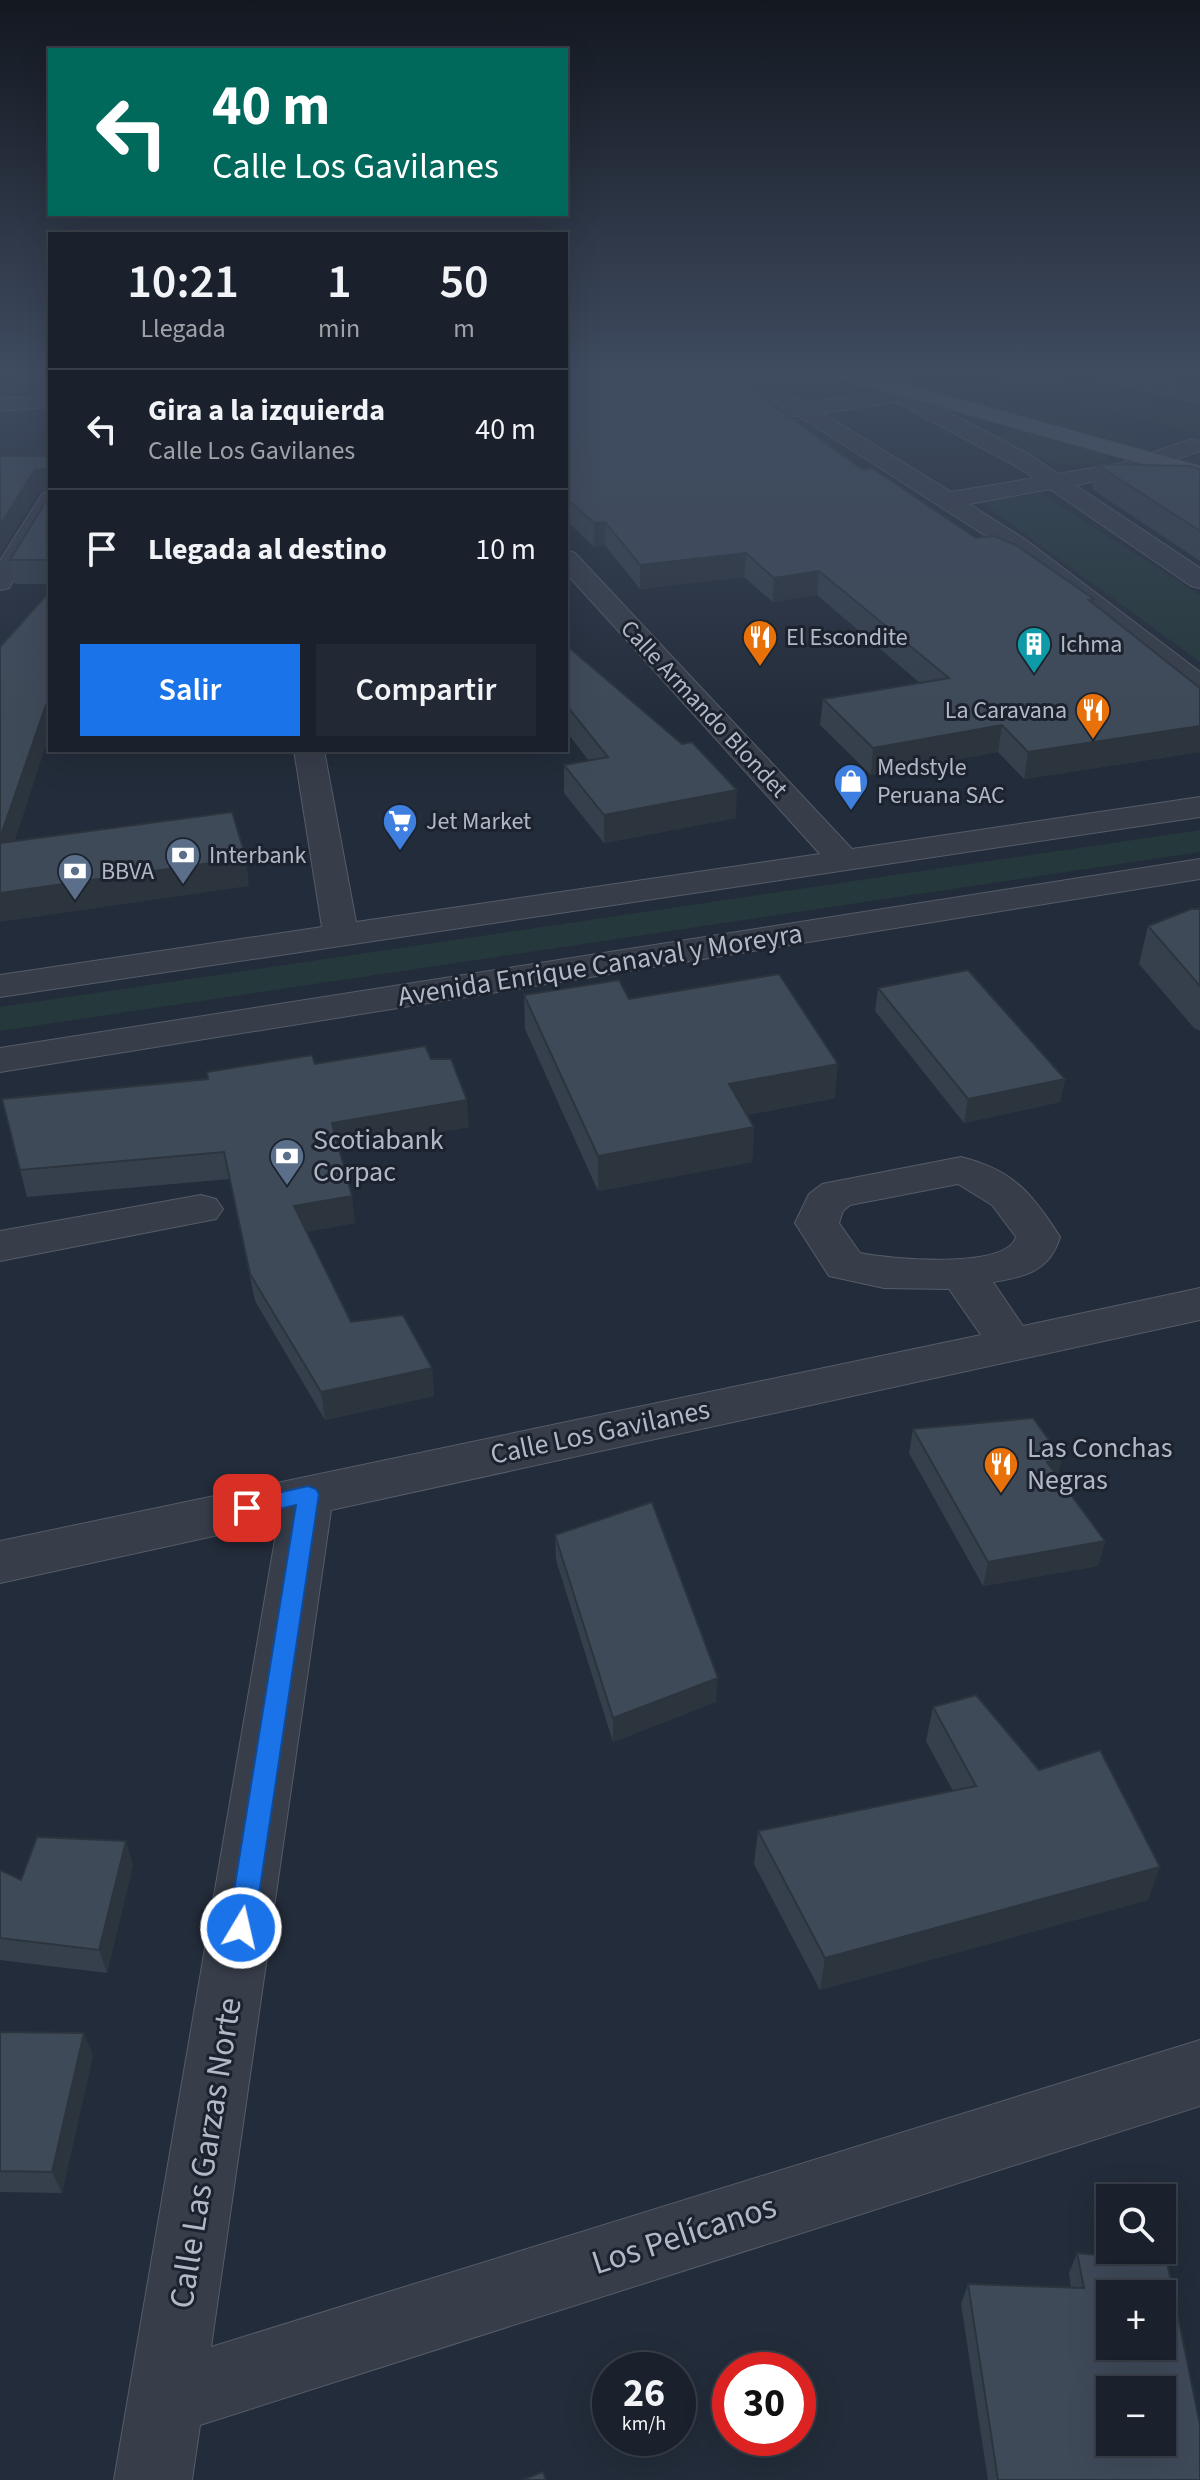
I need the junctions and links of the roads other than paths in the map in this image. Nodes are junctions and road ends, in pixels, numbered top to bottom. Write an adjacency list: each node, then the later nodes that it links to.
1 (923, 488): 4 (street)
2 (989, 488): 4 (street)
3 (1065, 488): 8 (street)
4 (937, 497): 10 (street)
5 (48, 505): 6 (street)
6 (39, 532): 9 (street)
7 (568, 560): 13 (street, Calle Armando Blondet)
8 (1200, 580)
9 (0, 582)
10 (1200, 686)
11 (309, 752): 15 (street)
12 (1200, 807): 13 (street)
13 (843, 859): 15 (street)
14 (1200, 869): 17 (street, Avenida Enrique Canaval y Moreyra)
15 (341, 936): 16 (street)
16 (0, 986)
17 (0, 1060)
18 (201, 1209): 19 (street)
19 (0, 1246)
20 (961, 1274): 22 (street)
21 (1200, 1304): 22 (street, Calle Los Gavilanes)
22 (1011, 1345): 23 (street, Calle Los Gavilanes)
23 (308, 1494): 24 (street, Calle Los Gavilanes); 26 (street, Calle Las Garzas Norte)
24 (0, 1562)
25 (1200, 2073): 26 (street, Los Pelícanos)
26 (167, 2398): 27 (street, Calle Las Garzas Norte)
27 (153, 2480)

